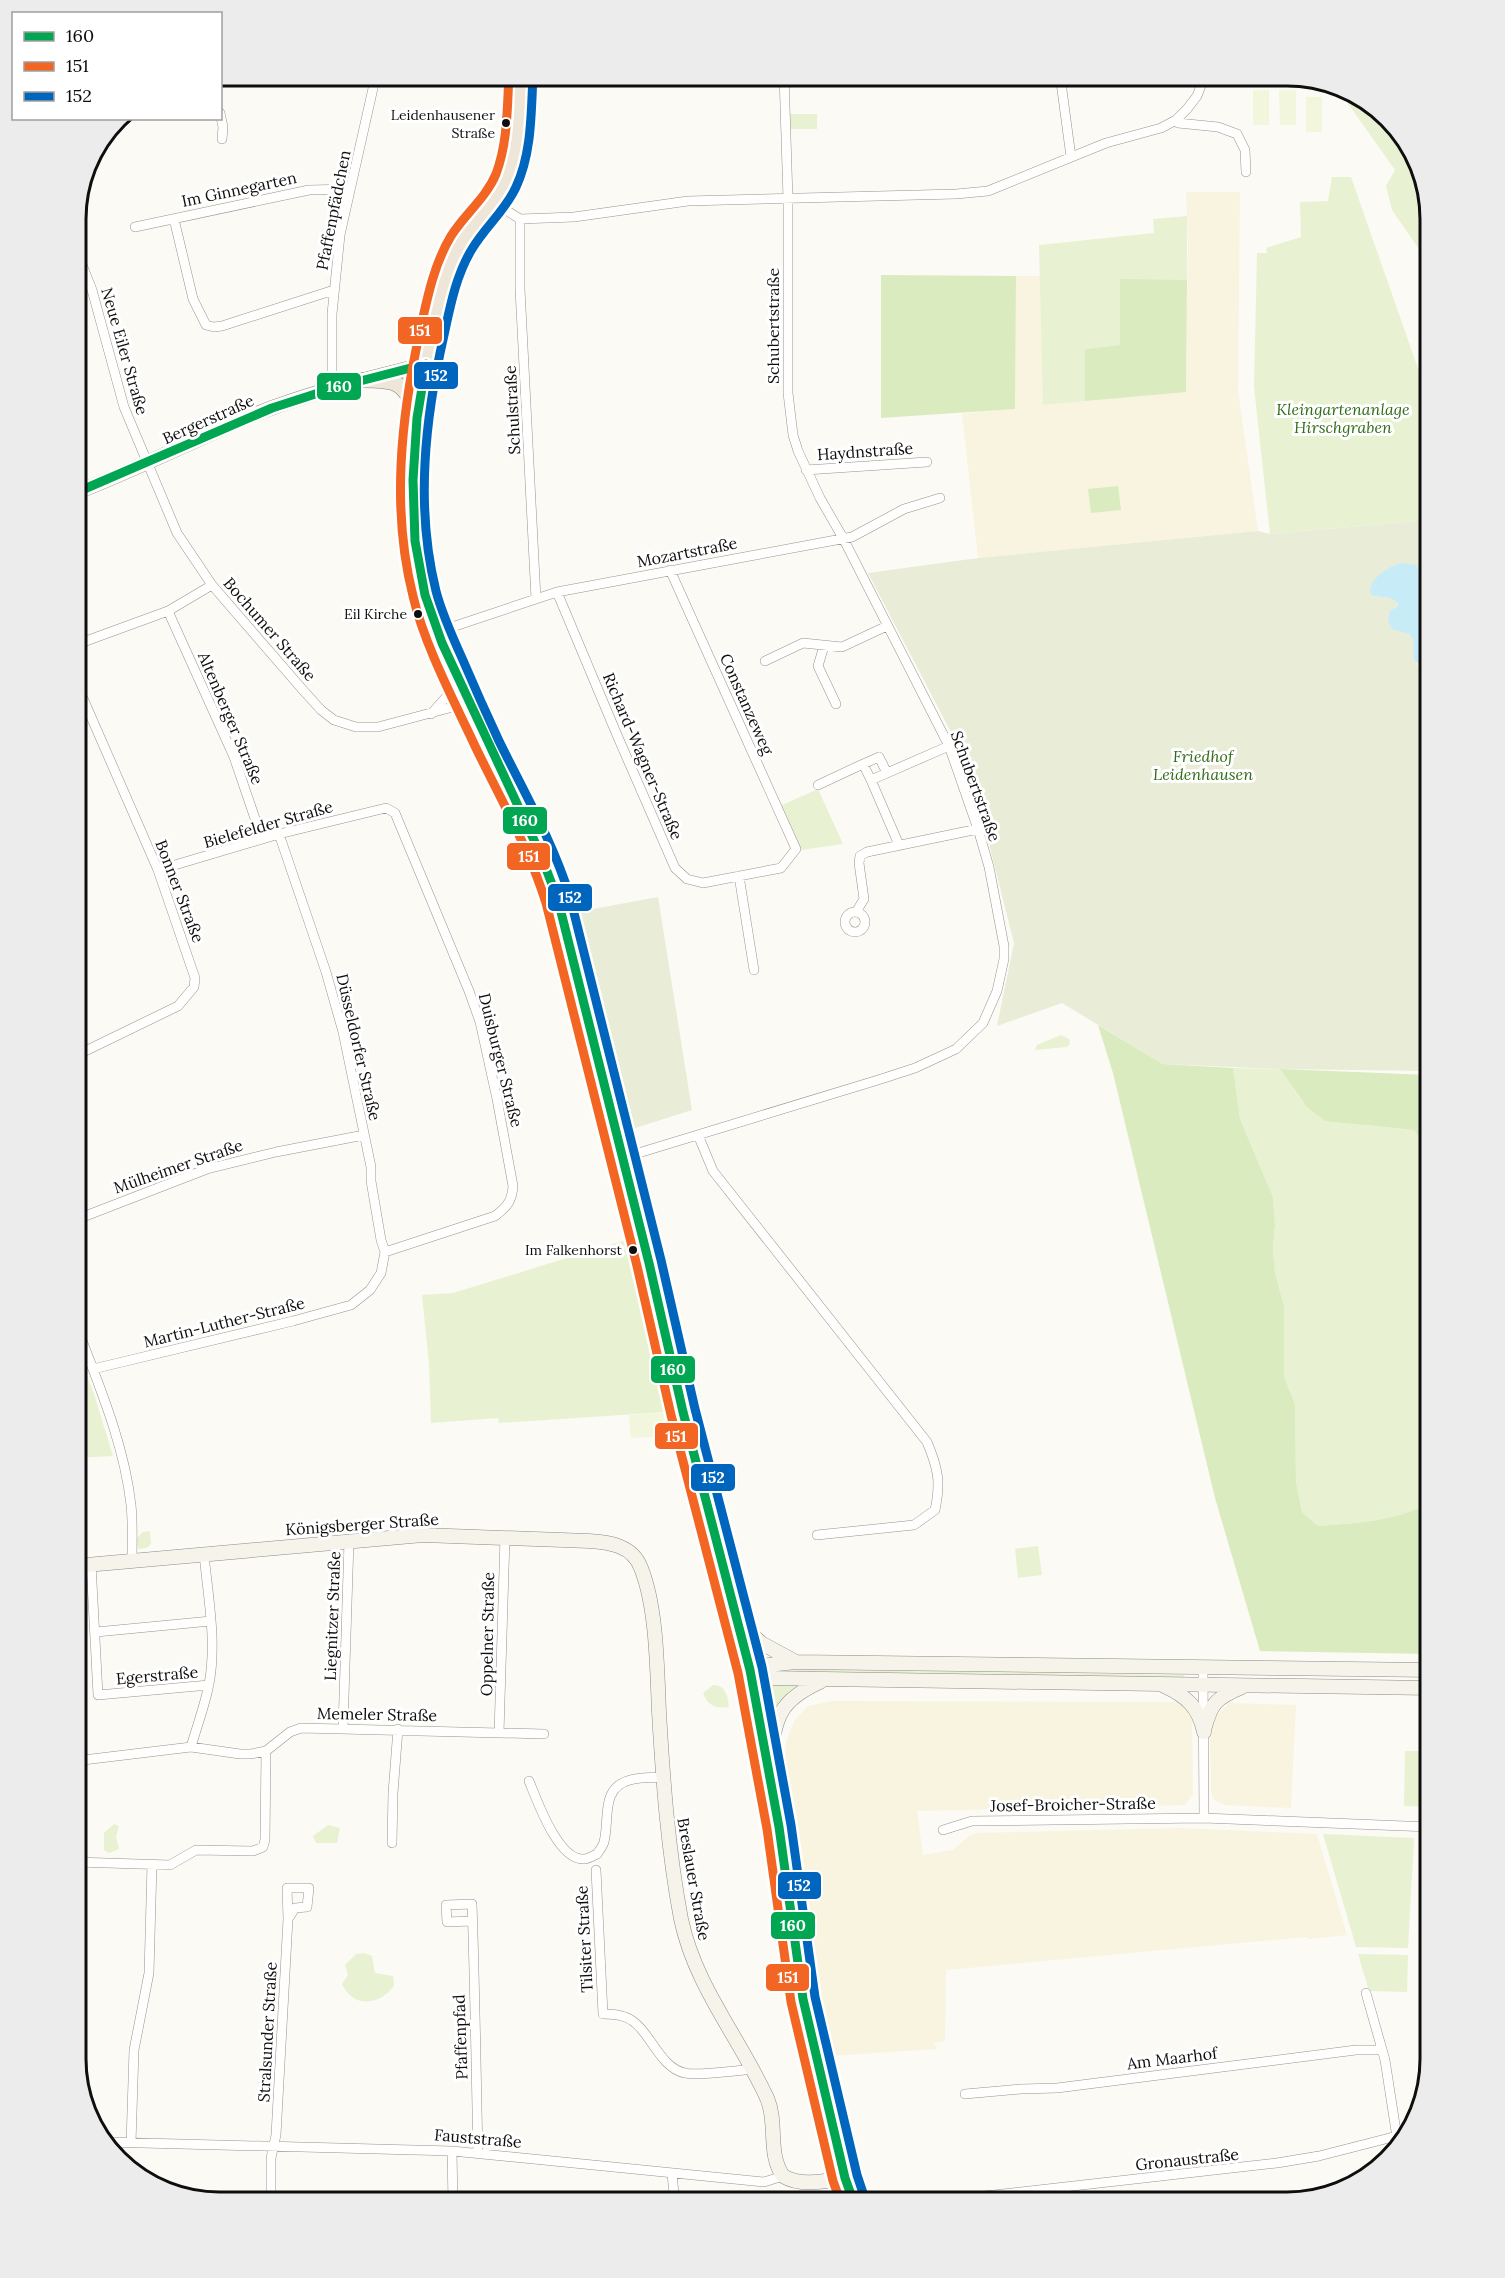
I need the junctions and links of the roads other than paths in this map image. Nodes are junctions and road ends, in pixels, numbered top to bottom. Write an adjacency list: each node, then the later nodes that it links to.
1 (373, 86): 11 (street, Pfaffenpfädchen)
2 (520, 86): 13 (main road)
3 (784, 86): 12 (street, Schubertstraße)
4 (1061, 86): 9 (street)
5 (1201, 86): 7 (street)
6 (222, 120): 8 (street)
7 (1176, 120): 9 (street); 10 (street)
8 (222, 139)
9 (1071, 157): 12 (street)
10 (1246, 172)
11 (350, 189): 14 (street, Im Ginnegarten); 18 (street, Pfaffenpfädchen)
12 (788, 199): 15 (street); 25 (street, Schubertstraße)
13 (493, 202): 15 (street); 19 (main road)
14 (174, 219): 16 (street, Im Ginnegarten); 18 (street)
15 (520, 219): 32 (street, Schulstraße)
16 (135, 227)
17 (86, 278): 24 (street, Neue Eiler Straße)
18 (334, 290): 21 (street, Pfaffenpfädchen)
19 (426, 364): 20 (main road, Bergerstraße); 22 (main road)
20 (364, 380): 21 (main road, Bergerstraße); 22 (main road)
21 (332, 388): 24 (main road, Bergerstraße)
22 (417, 412): 35 (main road)
23 (927, 462): 25 (street, Haydnstraße)
24 (146, 464): 26 (main road, Bergerstraße); 30 (street, Bochumer Straße)
25 (806, 470): 28 (street, Schubertstraße)
26 (86, 488)
27 (940, 498): 28 (street, Mozartstraße)
28 (843, 538): 29 (street, Mozartstraße); 34 (street, Schubertstraße)
29 (670, 570): 31 (street, Mozartstraße); 54 (street, Constanzeweg)
30 (212, 585): 33 (street); 43 (street, Bochumer Straße)
31 (557, 592): 32 (street, Mozartstraße); 56 (street, Richard-Wagner-Straße)
32 (536, 599): 35 (street, Mozartstraße)
33 (168, 611): 36 (street); 52 (street, Altenberger Straße)
34 (887, 626): 37 (street); 44 (street, Schubertstraße)
35 (437, 632): 39 (main road)
36 (86, 641)
37 (824, 646): 38 (street); 41 (street)
38 (765, 661)
39 (455, 673): 40 (main road); 43 (street)
40 (468, 703): 43 (street, Bochumer Straße); 62 (main road)
41 (836, 704)
42 (86, 705): 55 (street, Bonner Straße)
43 (430, 714)
44 (949, 746): 46 (street); 50 (street, Schubertstraße)
45 (863, 764): 46 (street); 47 (street); 48 (street)
46 (886, 773): 47 (street)
47 (871, 780): 53 (street)
48 (818, 785)
49 (386, 808): 51 (street, Bielefelder Straße); 64 (street, Duisburger Straße)
50 (978, 829): 53 (street); 61 (street, Schubertstraße)
51 (279, 834): 52 (street, Bielefelder Straße); 60 (street, Düsseldorfer Straße)
52 (262, 839): 55 (street, Bielefelder Straße)
53 (899, 845): 57 (street)
54 (796, 849): 56 (street, Richard-Wagner-Straße)
55 (158, 870): 59 (street, Bonner Straße)
56 (739, 876): 58 (street)
57 (856, 912)
58 (754, 970)
59 (86, 1049)
60 (364, 1135): 63 (street, Mülheimer Straße); 64 (street, Düsseldorfer Straße)
61 (698, 1135): 62 (street, Schubertstraße); 67 (street)
62 (622, 1158): 76 (main road)
63 (86, 1216)
64 (385, 1252): 66 (street, Martin-Luther-Straße)
65 (86, 1351): 66 (street)
66 (93, 1369): 71 (street)
67 (817, 1535)
68 (505, 1537): 69 (main road, Königsberger Straße); 74 (main road, Königsberger Straße); 90 (street, Oppelner Straße)
69 (349, 1541): 70 (main road, Königsberger Straße); 88 (street, Liegnitzer Straße)
70 (204, 1554): 71 (main road, Königsberger Straße); 75 (street)
71 (132, 1561): 72 (main road, Königsberger Straße)
72 (91, 1564): 73 (main road, Königsberger Straße); 77 (street, Egerstraße)
73 (86, 1565)
74 (641, 1568): 97 (main road, Breslauer Straße)
75 (211, 1621): 77 (street); 85 (street)
76 (738, 1621): 78 (main road); 80 (main road)
77 (96, 1632): 85 (street, Egerstraße)
78 (796, 1662): 79 (main road); 80 (main road)
79 (1203, 1668): 81 (main road); 84 (street)
80 (750, 1670): 82 (main road); 96 (main road)
81 (1420, 1670)
82 (824, 1679): 83 (main road); 96 (main road)
83 (1159, 1683): 84 (main road); 91 (main road)
84 (1203, 1684): 86 (main road); 91 (street)
85 (209, 1685): 93 (street)
86 (1247, 1685): 87 (main road); 91 (main road)
87 (1420, 1688)
88 (343, 1728): 89 (street, Memeler Straße); 94 (street, Memeler Straße)
89 (398, 1729): 90 (street, Memeler Straße); 102 (street)
90 (500, 1732): 92 (street, Memeler Straße)
91 (1204, 1732): 99 (street)
92 (544, 1734)
93 (190, 1747): 94 (street); 95 (street)
94 (266, 1751): 104 (street)
95 (86, 1760)
96 (769, 1770): 121 (main road)
97 (663, 1777): 98 (street); 110 (main road, Breslauer Straße)
98 (529, 1780)
99 (1204, 1818): 100 (street, Josef-Broicher-Straße); 101 (street, Josef-Broicher-Straße)
100 (1420, 1827)
101 (943, 1830)
102 (392, 1843)
103 (86, 1862): 104 (street)
104 (152, 1864): 115 (street)
105 (596, 1870): 110 (street, Tilsiter Straße)
106 (288, 1919): 116 (street, Stralsunder Straße)
107 (472, 1921): 118 (street, Pfaffenpfad)
108 (1366, 1993): 109 (street)
109 (1382, 2050): 111 (street, Am Maarhof); 112 (street)
110 (750, 2067): 120 (main road, Breslauer Straße)
111 (965, 2094)
112 (1398, 2131)
113 (1391, 2141): 126 (street, Gronaustraße)
114 (115, 2142): 115 (street, Fauststraße)
115 (131, 2143): 116 (street, Fauststraße)
116 (274, 2146): 117 (street, Fauststraße); 122 (street, Stralsunder Straße)
117 (452, 2151): 118 (street, Fauststraße); 123 (street)
118 (478, 2153): 119 (street, Fauststraße)
119 (672, 2174): 120 (street, Fauststraße); 124 (street)
120 (783, 2176): 121 (main road, Fauststraße)
121 (845, 2178): 125 (main road)
122 (271, 2192)
123 (453, 2192)
124 (672, 2192)
125 (850, 2192)
126 (1020, 2192)

